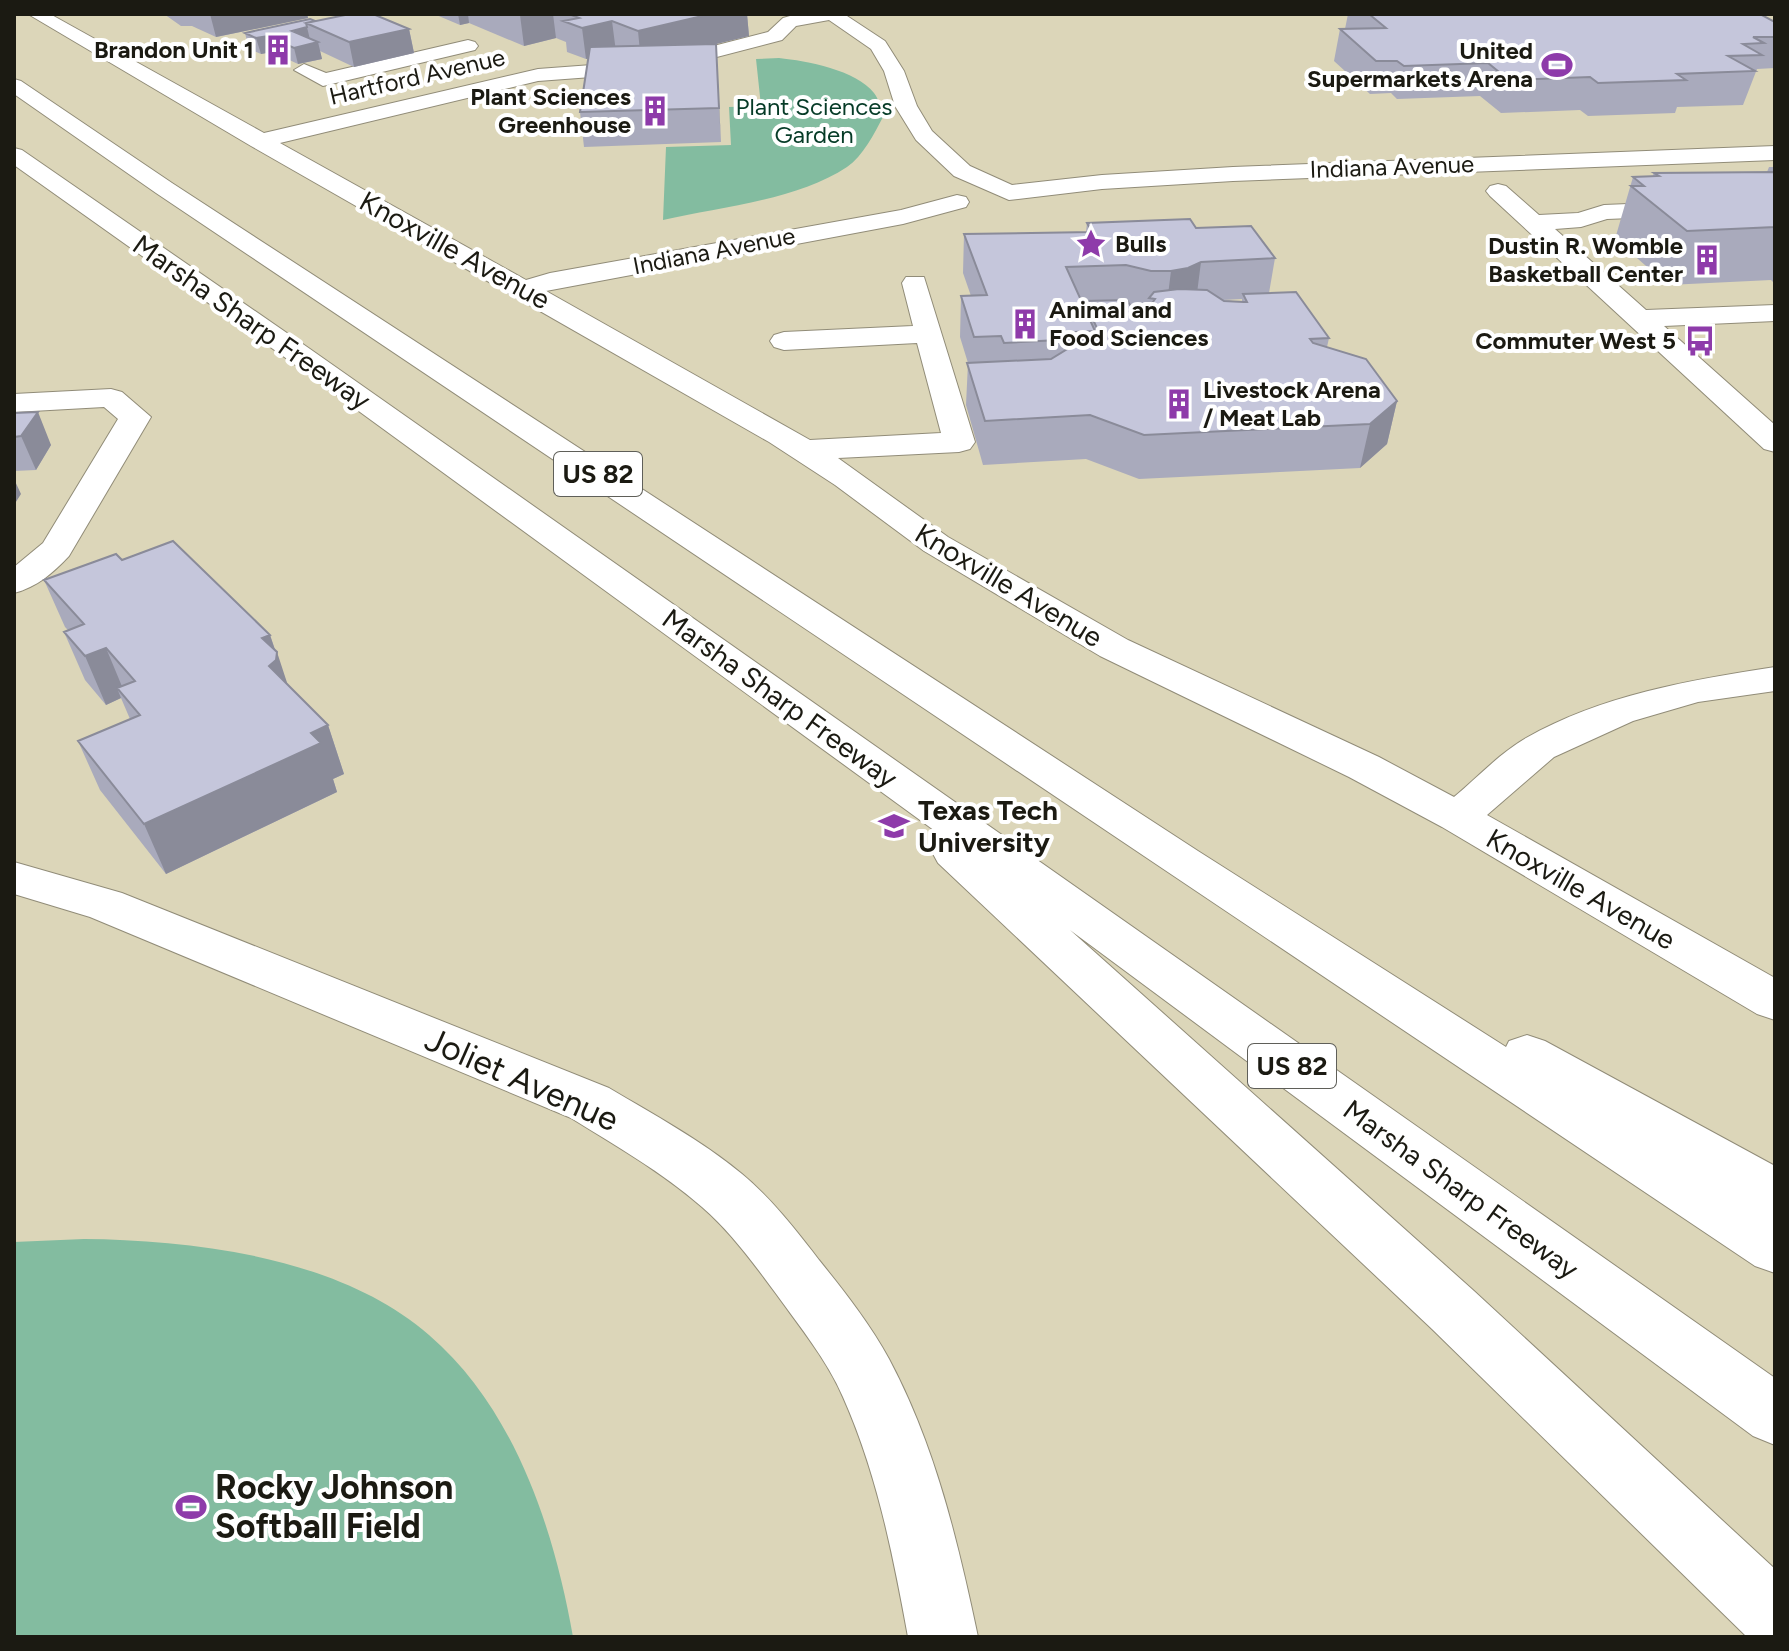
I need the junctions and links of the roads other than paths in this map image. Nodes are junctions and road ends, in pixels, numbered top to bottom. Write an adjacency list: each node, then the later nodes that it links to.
1 (833, 14): 8 (main road, Hartford Avenue); 13 (main road)
2 (47, 15): 5 (main road)
3 (443, 36): 7 (main road)
4 (138, 52): 5 (main road)
5 (114, 58): 10 (main road)
6 (510, 64): 8 (main road)
7 (304, 70)
8 (538, 75): 10 (main road, Hartford Avenue)
9 (14, 85): 35 (main road, US 82)
10 (259, 141): 23 (main road, Knoxville Avenue)
11 (1775, 153): 17 (main road, Indiana Avenue)
12 (14, 155): 33 (main road, Marsha Sharp Freeway / US 82)
13 (962, 171): 17 (main road); 19 (main road)
14 (1525, 190): 15 (main road, Indiana Avenue)
15 (1498, 191): 16 (main road, Indiana Avenue); 21 (main road)
16 (1471, 192)
17 (1009, 193): 19 (main road, Indiana Avenue); 20 (main road)
18 (1775, 205): 21 (main road)
19 (966, 209): 23 (main road, Indiana Avenue)
20 (1027, 214)
21 (1535, 223): 25 (main road)
22 (915, 283): 26 (main road)
23 (526, 289): 30 (main road, Knoxville Avenue)
24 (1775, 313): 25 (main road)
25 (1642, 319): 29 (main road)
26 (929, 334): 27 (main road); 30 (main road)
27 (784, 341)
28 (14, 403): 31 (main road)
29 (1775, 442)
30 (804, 450): 34 (main road, Knoxville Avenue)
31 (14, 582)
32 (1775, 679): 34 (main road)
33 (808, 717): 40 (main road, Marsha Sharp Freeway / US 82); 41 (main road)
34 (1457, 817): 37 (main road, Knoxville Avenue)
35 (1182, 862): 38 (main road); 39 (main road, US 82)
36 (14, 878): 42 (main road, Joliet Avenue)
37 (1775, 1001)
38 (1775, 1193)
39 (1775, 1248)
40 (1775, 1415)
41 (1775, 1616)
42 (943, 1637)

